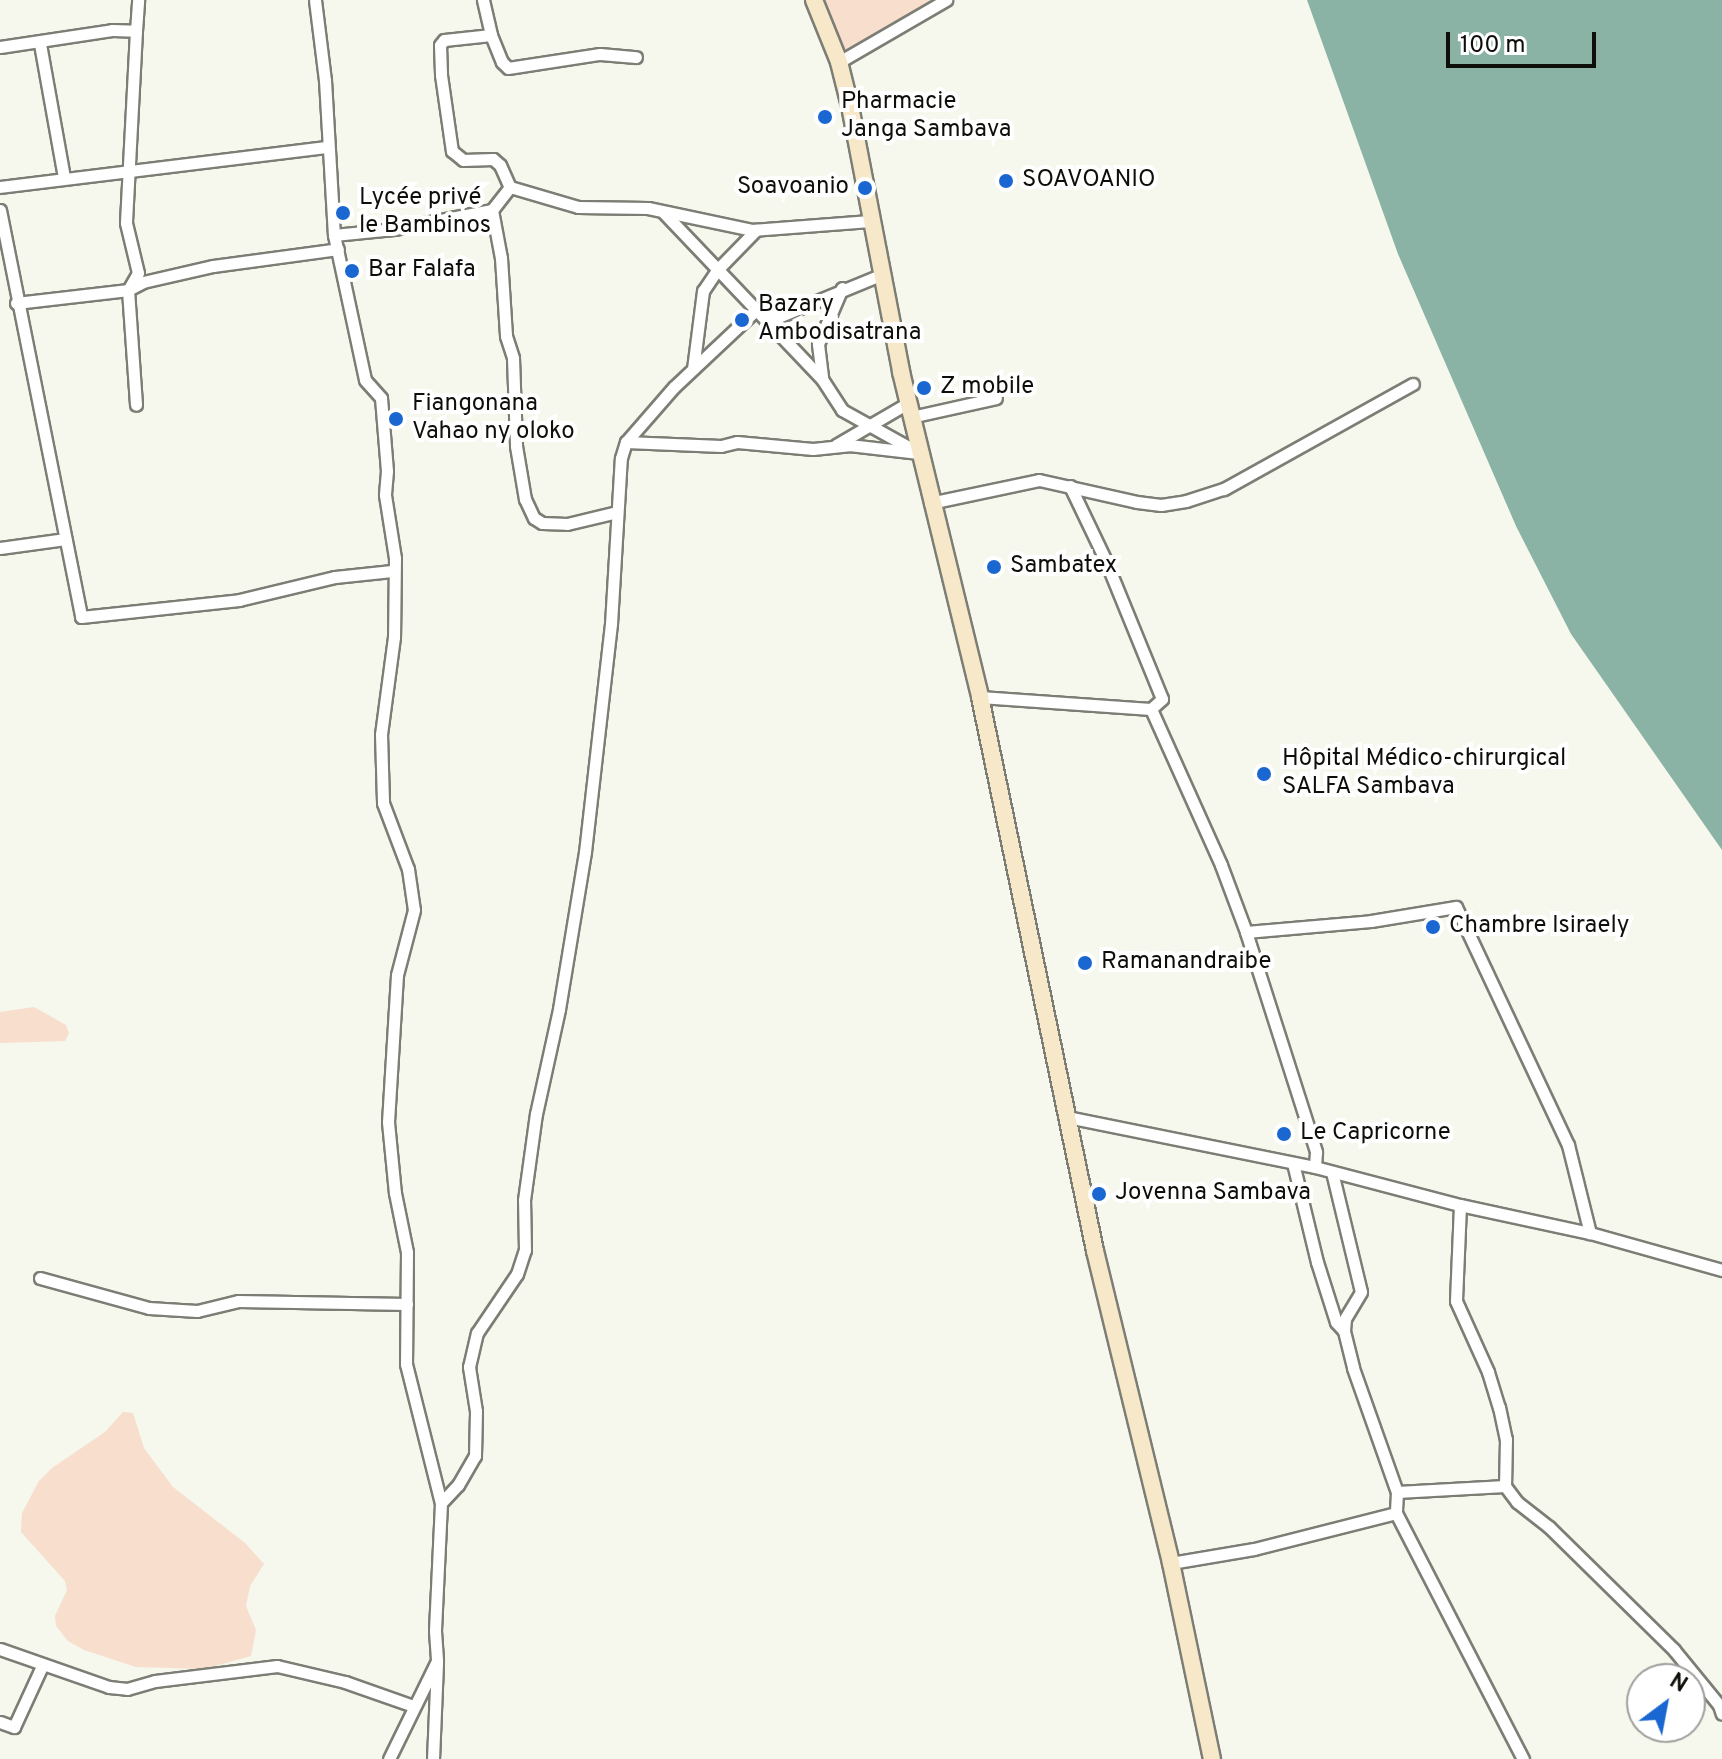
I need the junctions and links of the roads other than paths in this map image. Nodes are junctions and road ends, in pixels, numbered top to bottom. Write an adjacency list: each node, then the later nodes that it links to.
1 (138, 0): 6 (street)
2 (315, 0): 12 (street)
3 (483, 0): 7 (street)
4 (814, 0): 11 (main road)
5 (946, 0): 11 (street)
6 (136, 31): 8 (street); 13 (street)
7 (491, 35): 10 (street); 16 (street)
8 (40, 44): 9 (street); 14 (street)
9 (0, 47)
10 (636, 57)
11 (839, 62): 20 (main road)
12 (327, 147): 13 (street); 23 (street)
13 (131, 174): 14 (street); 28 (street)
14 (64, 177): 15 (street)
15 (0, 187)
16 (510, 187): 18 (street); 19 (street)
17 (0, 210): 21 (street)
18 (492, 210): 23 (street); 43 (street)
19 (664, 213): 22 (street); 25 (street)
20 (870, 221): 22 (street); 26 (main road)
21 (1, 224): 29 (street)
22 (756, 230): 25 (street)
23 (334, 235): 24 (street)
24 (338, 249): 28 (street); 46 (street)
25 (717, 270): 30 (street); 31 (street)
26 (883, 274): 27 (street); 36 (main road)
27 (842, 288): 30 (street); 32 (street)
28 (128, 290): 29 (street); 35 (street)
29 (16, 303): 44 (street)
30 (756, 310): 31 (street); 32 (street)
31 (693, 369): 38 (street)
32 (822, 379): 37 (street)
33 (1413, 384): 41 (street)
34 (996, 398): 36 (street)
35 (136, 405)
36 (909, 410): 37 (street); 40 (main road)
37 (866, 424): 39 (street); 40 (street)
38 (626, 442): 39 (street); 43 (street)
39 (834, 446): 40 (street)
40 (919, 453): 42 (main road)
41 (1070, 486): 42 (street); 48 (street)
42 (930, 503): 47 (main road)
43 (617, 512): 62 (street)
44 (65, 539): 45 (street); 46 (street)
45 (0, 548)
46 (392, 571): 58 (street)
47 (980, 697): 48 (street); 50 (main road)
48 (1151, 709): 49 (street)
49 (1246, 932): 52 (street); 55 (street)
50 (1067, 1117): 51 (street); 64 (main road)
51 (1293, 1163): 52 (street); 59 (street)
52 (1315, 1167): 53 (street)
53 (1332, 1172): 54 (street); 59 (street)
54 (1460, 1205): 55 (street); 60 (street)
55 (1590, 1233): 56 (street)
56 (1722, 1270)
57 (40, 1278): 58 (street)
58 (407, 1304): 62 (street)
59 (1344, 1331): 61 (street)
60 (1505, 1486): 61 (street); 69 (street)
61 (1397, 1492): 63 (street)
62 (441, 1503): 66 (street)
63 (1396, 1513): 64 (street); 74 (street)
64 (1171, 1563): 73 (main road)
65 (0, 1649): 67 (street)
66 (437, 1661): 68 (street); 72 (street)
67 (43, 1664): 68 (street); 70 (street)
68 (413, 1706): 71 (street)
69 (1722, 1714)
70 (0, 1722)
71 (389, 1759)
72 (433, 1759)
73 (1212, 1759)
74 (1523, 1759)

